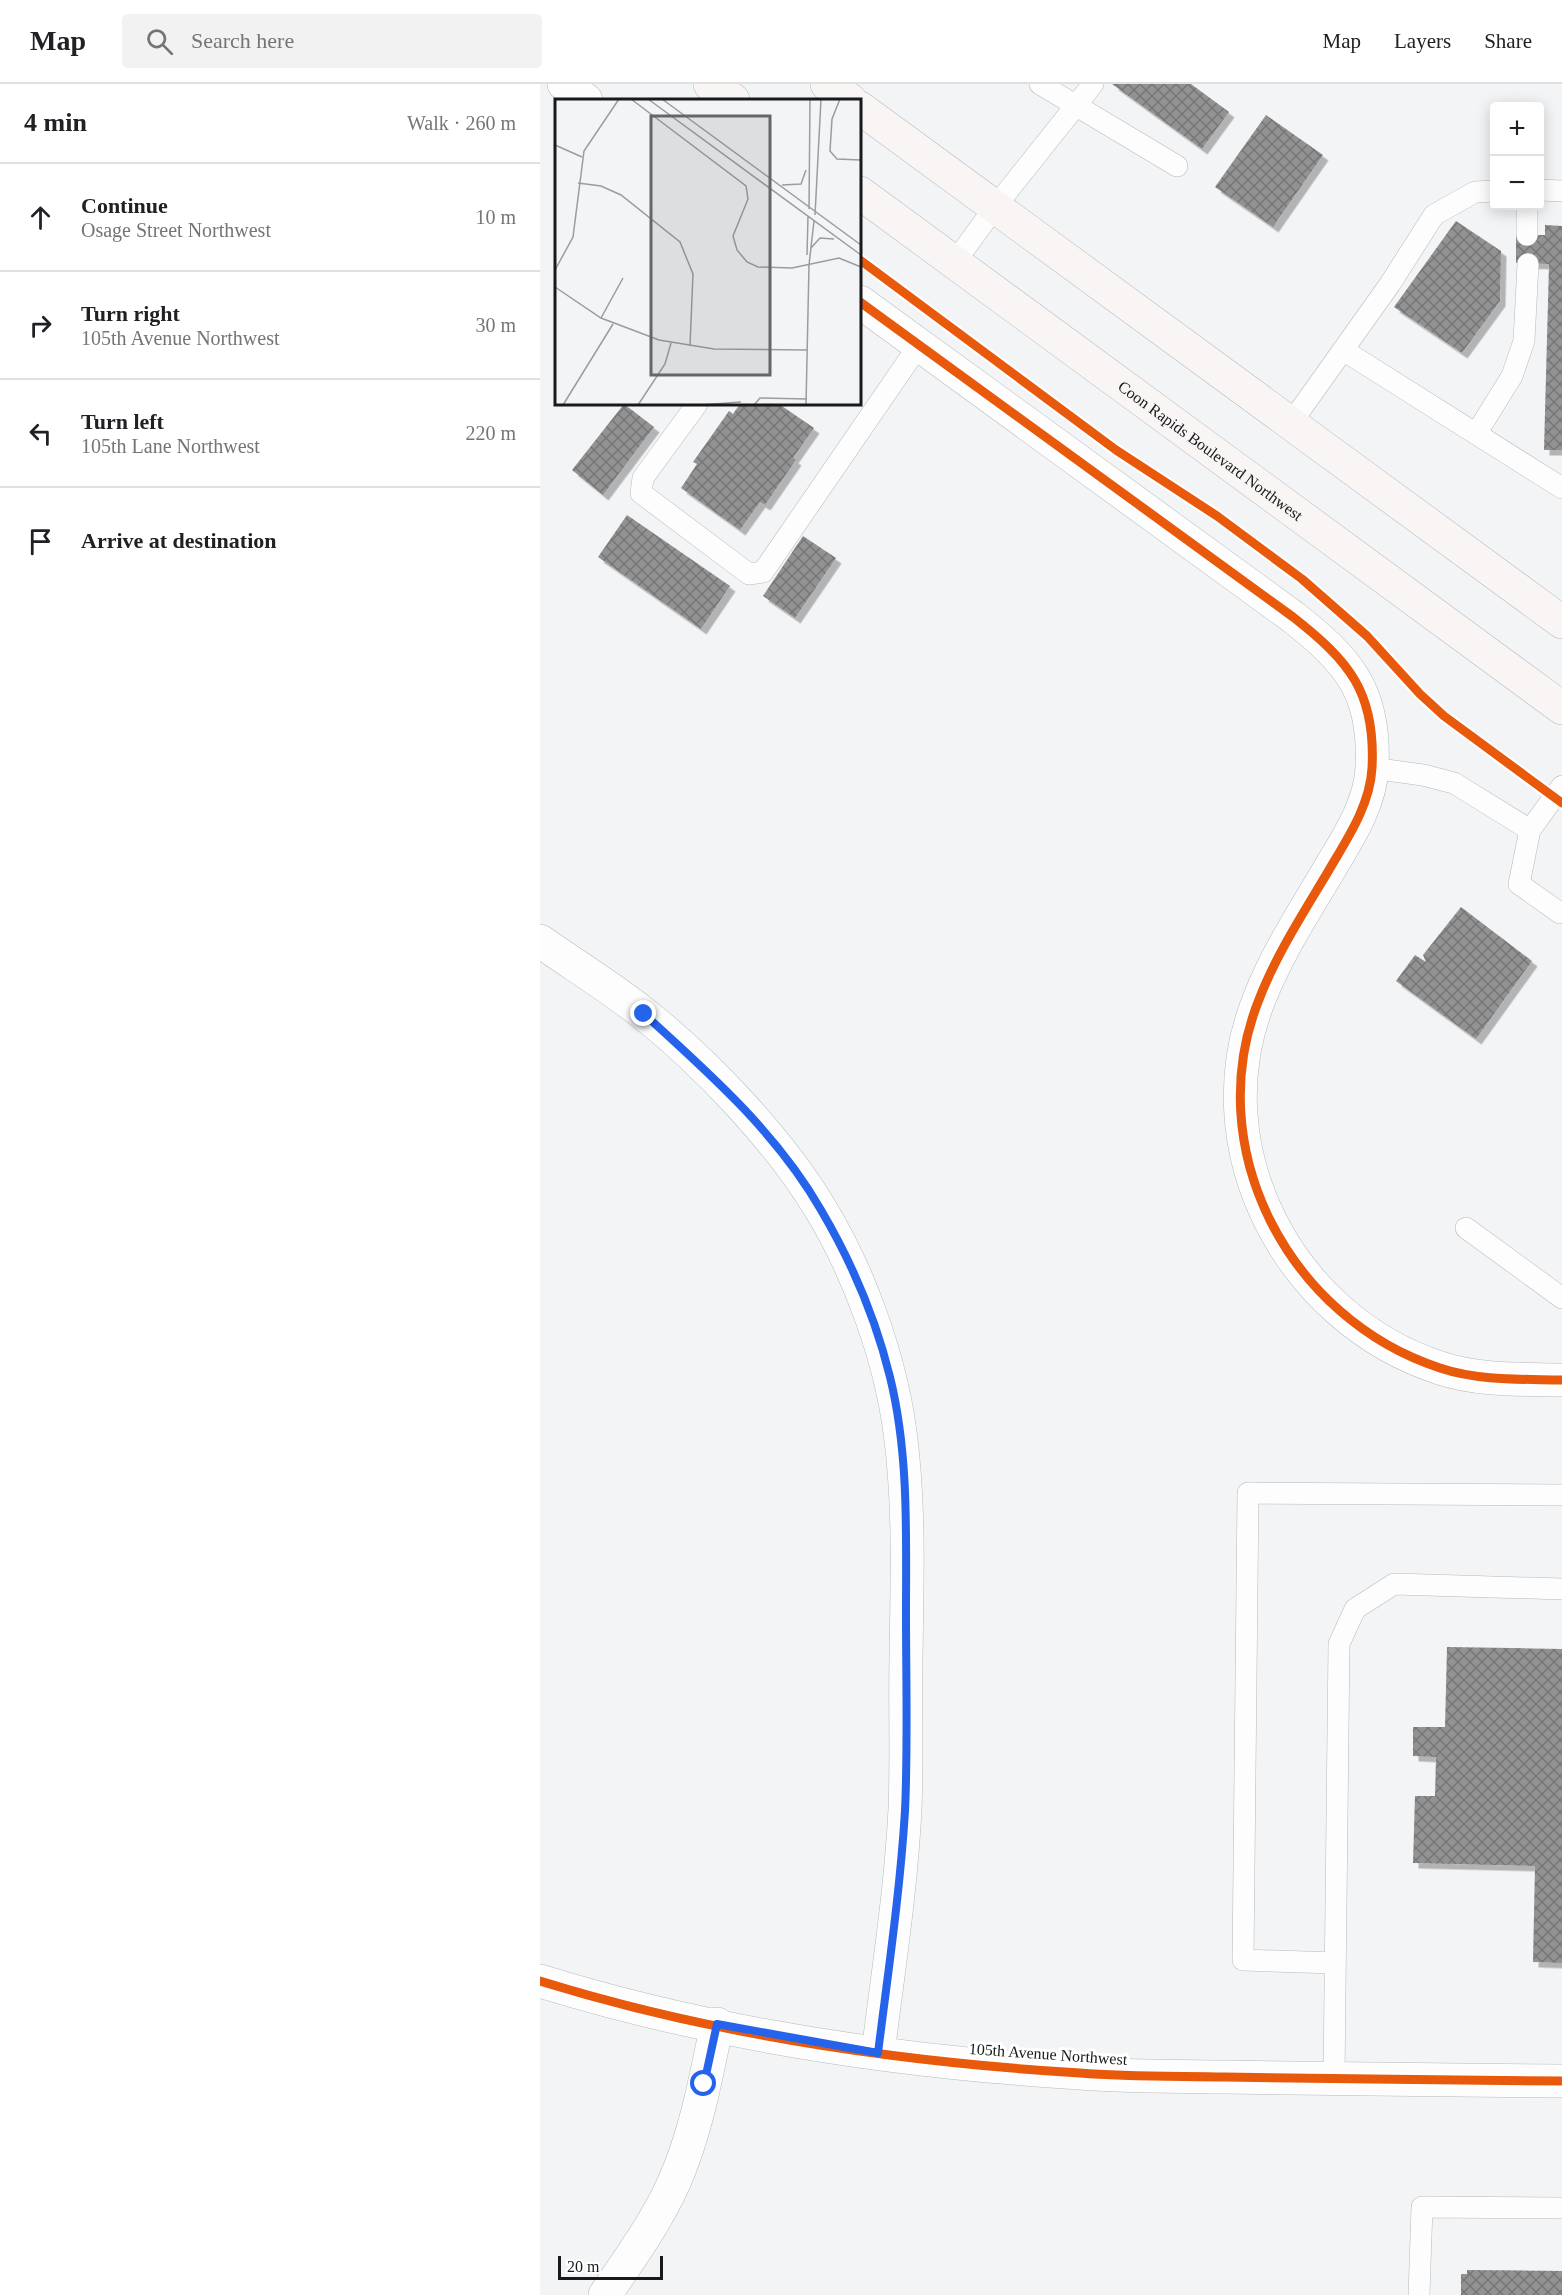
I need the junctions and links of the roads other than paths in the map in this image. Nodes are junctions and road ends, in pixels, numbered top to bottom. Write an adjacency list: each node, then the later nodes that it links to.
1 (564, 84): 6 (street)
2 (710, 84): 7 (main road)
3 (827, 84): 8 (main road)
4 (1040, 84): 9 (lane)
5 (1093, 84): 9 (lane)
6 (585, 99)
7 (732, 99)
8 (849, 99)
9 (1076, 106): 11 (lane); 16 (lane)
10 (861, 109): 16 (main road)
11 (1177, 166)
12 (1544, 190): 14 (lane)
13 (1490, 191): 23 (lane)
14 (1562, 191)
15 (861, 194): 19 (main road, Coon Rapids Boulevard Northwest)
16 (995, 207): 19 (lane); 25 (main road)
17 (1527, 210): 18 (lane)
18 (1527, 235)
19 (955, 262): 29 (main road, Coon Rapids Boulevard Northwest)
20 (1528, 264): 26 (lane)
21 (861, 303): 22 (street)
22 (919, 345): 24 (lane); 30 (street)
23 (1343, 350): 25 (lane); 26 (lane)
24 (696, 405)
25 (1291, 423): 28 (main road)
26 (1476, 434): 27 (lane)
27 (1562, 488)
28 (1562, 622)
29 (1562, 708)
30 (1372, 768): 32 (lane); 37 (street)
31 (1562, 786): 32 (lane)
32 (1530, 830): 33 (lane)
33 (1560, 913)
34 (540, 941): 43 (street)
35 (1466, 1228): 36 (lane)
36 (1562, 1298)
37 (1562, 1380)
38 (1562, 1495): 40 (lane)
39 (1562, 1589): 40 (lane)
40 (1335, 1963): 44 (lane)
41 (540, 1981): 42 (street, 105th Avenue Northwest)
42 (717, 2024): 43 (street, 105th Avenue Northwest); 47 (street)
43 (878, 2053): 44 (street, 105th Avenue Northwest)
44 (1334, 2079): 45 (street, 105th Avenue Northwest)
45 (1562, 2081)
46 (1562, 2208): 48 (lane)
47 (605, 2295)
48 (1419, 2295)

